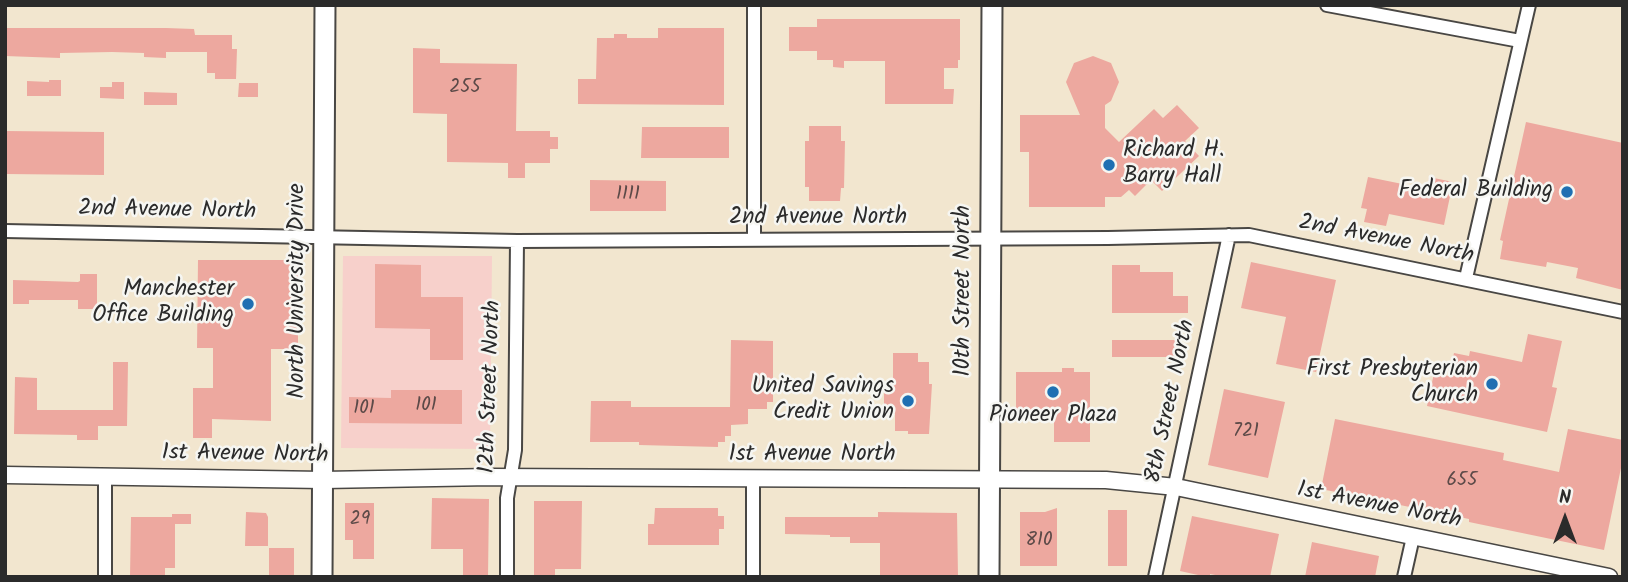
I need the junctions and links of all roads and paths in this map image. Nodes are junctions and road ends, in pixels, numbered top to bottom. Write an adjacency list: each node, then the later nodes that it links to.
1 (325, 5): 8 (main road, North University Drive)
2 (754, 5): 11 (street)
3 (992, 5): 10 (main road, 10th Street North)
4 (1328, 5): 6 (street)
5 (1529, 5): 6 (street)
6 (1520, 41): 13 (street)
7 (5, 230): 8 (street, 2nd Avenue North)
8 (324, 235): 12 (street, 2nd Avenue North); 19 (main road, North University Drive)
9 (1229, 235): 10 (street, 2nd Avenue North); 13 (street, 2nd Avenue North); 21 (street, 8th Street North)
10 (989, 239): 11 (street, 2nd Avenue North); 20 (main road, 10th Street North)
11 (754, 240): 12 (street, 2nd Avenue North)
12 (517, 241): 17 (street, 12th Street North)
13 (1466, 278): 14 (street, 2nd Avenue North)
14 (1623, 312)
15 (5, 475): 16 (street, 1st Avenue North)
16 (104, 475): 19 (street, 1st Avenue North); 23 (street)
17 (510, 478): 18 (street, 1st Avenue North); 19 (street, 1st Avenue North); 25 (street, 12th Street North)
18 (753, 478): 20 (street, 1st Avenue North); 26 (street)
19 (323, 480): 24 (main road, North University Drive)
20 (989, 481): 21 (street, 1st Avenue North); 27 (main road, 10th Street North)
21 (1176, 487): 22 (street, 1st Avenue North); 28 (street, 8th Street North)
22 (1413, 537): 29 (street); 30 (street, 1st Avenue North)
23 (105, 577)
24 (322, 577)
25 (507, 577)
26 (753, 577)
27 (989, 577)
28 (1154, 577)
29 (1404, 577)
30 (1609, 577)

